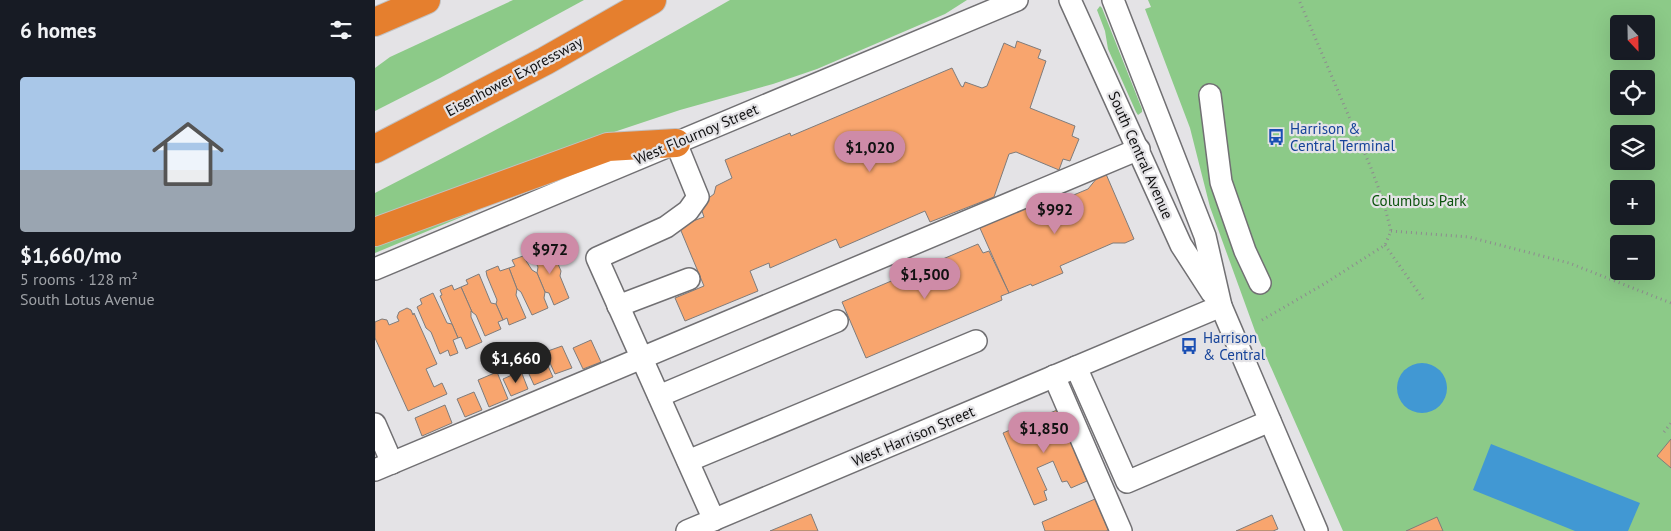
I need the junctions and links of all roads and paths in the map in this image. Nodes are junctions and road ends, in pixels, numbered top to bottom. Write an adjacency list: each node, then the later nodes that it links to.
1 (426, 0): 7 (highway)
2 (652, 0): 10 (highway, Eisenhower Expressway)
3 (1017, 0): 9 (street, West Flournoy Street)
4 (1070, 0): 11 (street, South Central Avenue)
5 (1113, 0): 21 (street, South Central Avenue)
6 (1299, 0): 12 (path)
7 (375, 22)
8 (1210, 95): 17 (street)
9 (676, 143): 13 (highway); 15 (street, West Flournoy Street); 20 (street)
10 (375, 149)
11 (1139, 149): 21 (street, South Central Avenue); 25 (street)
12 (1391, 231): 14 (path); 19 (path)
13 (375, 232)
14 (1385, 245): 18 (path); 23 (path)
15 (375, 269)
16 (689, 279): 20 (street)
17 (1261, 283)
18 (1423, 299)
19 (1671, 303)
20 (618, 306): 25 (street)
21 (1221, 306): 26 (street, West Harrison Street); 29 (street, South Central Avenue)
22 (837, 320): 28 (street)
23 (1262, 320)
24 (977, 341): 33 (street)
25 (642, 358): 28 (street); 34 (street)
26 (1076, 367): 27 (street, West Harrison Street); 29 (street)
27 (1054, 376): 35 (street, West Harrison Street); 37 (street)
28 (659, 396): 33 (street)
29 (1270, 421): 38 (street, South Central Avenue)
30 (1671, 423): 32 (path)
31 (375, 424): 34 (street)
32 (1664, 432)
33 (687, 461): 35 (street)
34 (383, 467)
35 (714, 520): 36 (street, West Harrison Street)
36 (691, 530)
37 (1121, 531)
38 (1317, 531)

